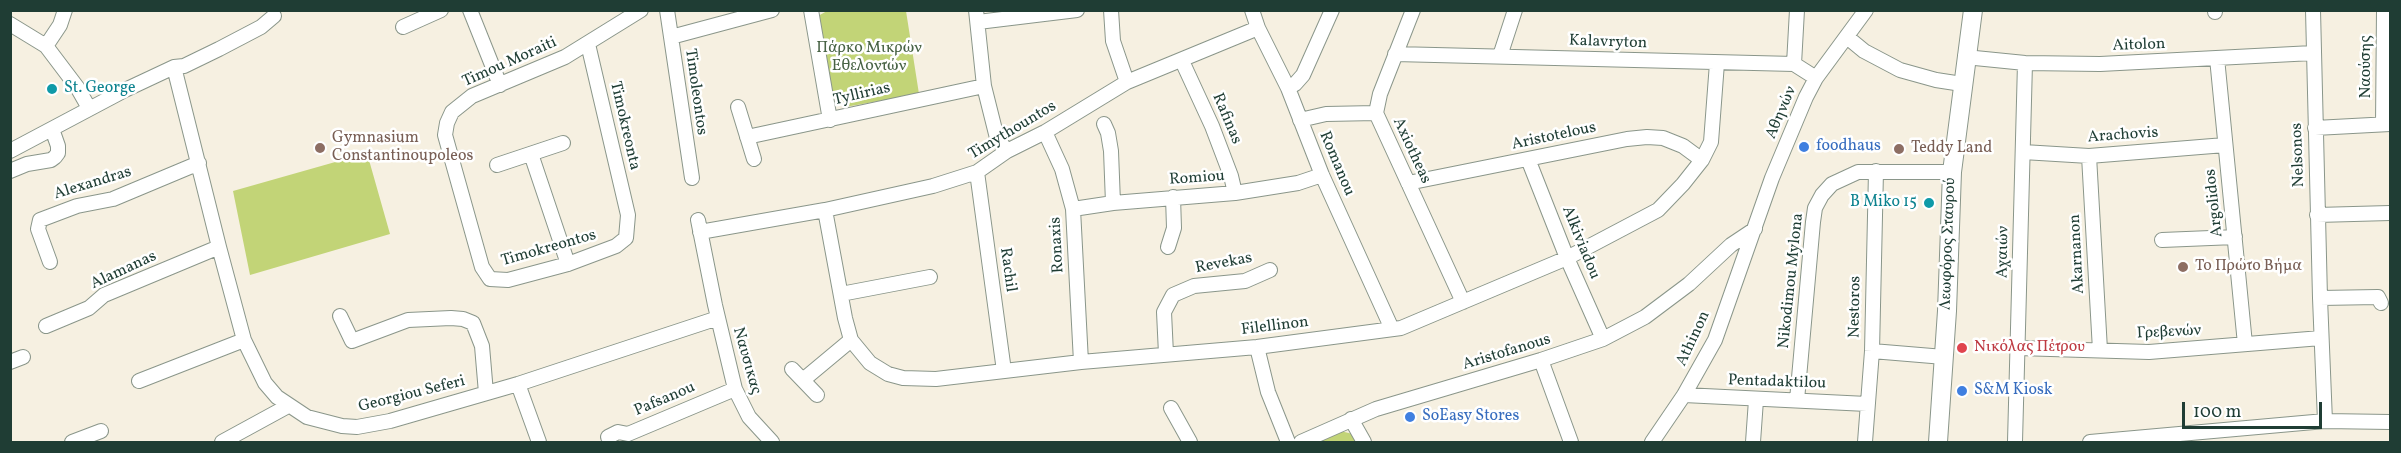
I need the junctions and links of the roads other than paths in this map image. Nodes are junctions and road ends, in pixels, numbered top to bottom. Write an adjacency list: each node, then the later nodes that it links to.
1 (65, 10): 27 (street)
2 (441, 10): 22 (street)
3 (470, 10): 41 (street)
4 (641, 10): 26 (street, Timou Moraiti)
5 (667, 10): 24 (street, Timoleontos)
6 (811, 10): 47 (street)
7 (1077, 10): 20 (street)
8 (1111, 10): 39 (street)
9 (1252, 10): 23 (street, Romanou)
10 (1332, 10): 43 (street)
11 (1413, 10): 29 (street, Axiotheas)
12 (1515, 10): 30 (street)
13 (1797, 10): 36 (street)
14 (1866, 10): 25 (street, Αθηνών)
15 (1972, 10): 31 (main road, Λεωφόρος Σταυρού)
16 (2313, 10): 28 (street, Nelsonos)
17 (2384, 10): 50 (street, Ναούσης)
18 (764, 11): 24 (street)
19 (276, 12): 37 (street)
20 (977, 16): 42 (street)
21 (10, 24): 27 (street)
22 (402, 27)
23 (1258, 28): 33 (street, Timythountos); 43 (street, Romanou)
24 (671, 37): 72 (street, Timoleontos)
25 (1847, 37): 38 (street, Αθηνών); 40 (street)
26 (588, 44): 41 (street, Timou Moraiti); 80 (street, Timokreonta)
27 (46, 46): 45 (street)
28 (2313, 53): 32 (street, Aitolon); 51 (street, Nelsonos)
29 (1395, 54): 30 (street, Kalavryton); 46 (street, Axiotheas)
30 (1500, 56): 34 (street, Kalavryton)
31 (1965, 57): 35 (street, Aitolon); 40 (main road, Λεωφόρος Σταυρού)
32 (2217, 58): 35 (street, Aitolon); 56 (street, Argolidos)
33 (1182, 61): 39 (street, Timythountos); 74 (street, Rafinas)
34 (1717, 63): 36 (street, Kalavryton); 64 (street, Filellinon)
35 (2025, 63): 59 (street, Αχαιών)
36 (1794, 64): 38 (street)
37 (174, 67): 45 (street); 65 (street, Georgiou Seferi)
38 (1816, 78): 83 (street, Αθηνών)
39 (1127, 82): 53 (street, Timythountos)
40 (1962, 84): 70 (main road, Λεωφόρος Σταυρού)
41 (500, 85): 93 (street, Timou Moraiti)
42 (984, 86): 47 (street, Tyllirias); 58 (street)
43 (1288, 88): 48 (street, Romanou)
44 (738, 107): 54 (street)
45 (89, 108): 52 (street)
46 (1376, 113): 48 (street); 73 (street, Axiotheas)
47 (830, 120): 54 (street, Tyllirias)
48 (1300, 120): 71 (street, Romanou)
49 (1104, 124): 76 (street)
50 (2387, 124): 51 (street)
51 (2315, 128): 81 (street, Nelsonos)
52 (52, 129): 57 (street); 67 (street)
53 (1045, 132): 58 (street, Timythountos); 77 (street, Ronaxis)
54 (747, 137): 62 (street)
55 (562, 143): 60 (street)
56 (2225, 145): 61 (street, Arachovis); 84 (street, Argolidos)
57 (10, 151)
58 (1007, 151): 69 (street, Timythountos)
59 (2023, 152): 61 (street, Arachovis); 108 (street, Αχαιών)
60 (531, 154): 66 (street); 90 (street)
61 (2089, 156): 109 (street, Akarnanon)
62 (754, 159)
63 (1528, 159): 64 (street, Aristotelous); 73 (street, Aristotelous); 88 (street, Alkiviadou)
64 (1702, 160): 88 (street, Filellinon)
65 (199, 163): 86 (street, Georgiou Seferi); 89 (street, Alexandras)
66 (497, 165)
67 (10, 171)
68 (1876, 171): 70 (street, Nikodimou Mylona); 110 (street, Nestoros); 125 (street, Nikodimou Mylona)
69 (977, 172): 78 (street, Timythountos); 116 (street, Rachil)
70 (1952, 172): 112 (main road, Λεωφόρος Σταυρού)
71 (1322, 175): 74 (street, Romiou); 101 (street, Romanou)
72 (692, 178)
73 (1408, 183): 96 (street, Axiotheas)
74 (1235, 193): 75 (street, Romiou)
75 (1173, 197): 76 (street, Romiou); 87 (street)
76 (1113, 203): 77 (street, Romiou)
77 (1073, 209): 114 (street, Ronaxis)
78 (825, 210): 82 (street, Timythountos); 94 (street, Filellinon)
79 (2391, 213): 81 (street)
80 (628, 215): 90 (street, Timokreontos)
81 (2318, 215): 95 (street, Nelsonos)
82 (699, 226): 99 (street, Ναυσικας)
83 (1753, 235): 103 (street, Aristofanous); 123 (street, Athinon)
84 (2235, 237): 85 (street); 106 (street, Argolidos)
85 (2162, 240)
86 (219, 247): 100 (street, Alamanas); 104 (street, Georgiou Seferi)
87 (1168, 248)
88 (1567, 258): 96 (street, Filellinon); 103 (street, Alkiviadou)
89 (50, 262)
90 (568, 264): 93 (street, Timokreontos)
91 (1270, 270): 111 (street, Revekas)
92 (930, 277): 94 (street)
93 (490, 279)
94 (841, 294): 105 (street, Filellinon)
95 (2320, 298): 97 (street); 102 (street, Nelsonos)
96 (1463, 302): 101 (street, Filellinon)
97 (2381, 303)
98 (340, 316): 121 (street)
99 (718, 318): 119 (street, Georgiou Seferi); 120 (street, Ναυσικας)
100 (46, 326)
101 (1392, 329): 107 (street, Filellinon)
102 (2321, 338): 106 (street, Γρεβενών); 130 (street, Nelsonos)
103 (1603, 339): 113 (street, Aristofanous)
104 (244, 340): 118 (street); 127 (street, Georgiou Seferi)
105 (851, 340): 116 (street, Filellinon); 117 (street)
106 (2245, 344): 109 (street, Γρεβενών)
107 (1257, 347): 111 (street, Filellinon); 140 (street)
108 (2018, 348): 109 (street, Γρεβενών); 148 (street, Αχαιών)
109 (2100, 350)
110 (1872, 351): 112 (street); 126 (street, Nestoros)
111 (1166, 354): 114 (street, Filellinon)
112 (1944, 357): 147 (main road, Λεωφόρος Σταυρού)
113 (1541, 360): 129 (street, Aristofanous); 143 (street)
114 (1081, 362): 116 (street, Filellinon)
115 (792, 369): 117 (street)
116 (1004, 371)
117 (803, 380): 122 (street)
118 (139, 381)
119 (518, 384): 121 (street, Georgiou Seferi); 137 (street)
120 (735, 388): 133 (street, Pafsanou); 138 (street, Ναυσικας)
121 (486, 393): 127 (street, Georgiou Seferi)
122 (818, 395)
123 (1684, 395): 124 (street, Pentadaktilou); 144 (street, Athinon)
124 (1756, 400): 125 (street, Pentadaktilou); 145 (street)
125 (1797, 400): 126 (street, Pentadaktilou)
126 (1867, 404): 146 (street, Nestoros)
127 (288, 406): 136 (street)
128 (1171, 408): 139 (street)
129 (1351, 419): 141 (street, Aristofanous); 142 (street)
130 (2325, 421): 131 (street); 134 (street)
131 (2391, 422)
132 (101, 431): 135 (street)
133 (608, 437)
134 (2195, 438): 149 (street)
135 (72, 442)
136 (222, 442)
137 (539, 442)
138 (770, 442)
139 (1190, 442)
140 (1288, 442)
141 (1301, 442)
142 (1364, 442)
143 (1571, 442)
144 (1652, 442)
145 (1753, 442)
146 (1865, 442)
147 (1939, 442)
148 (2015, 442)
149 (2090, 442)

